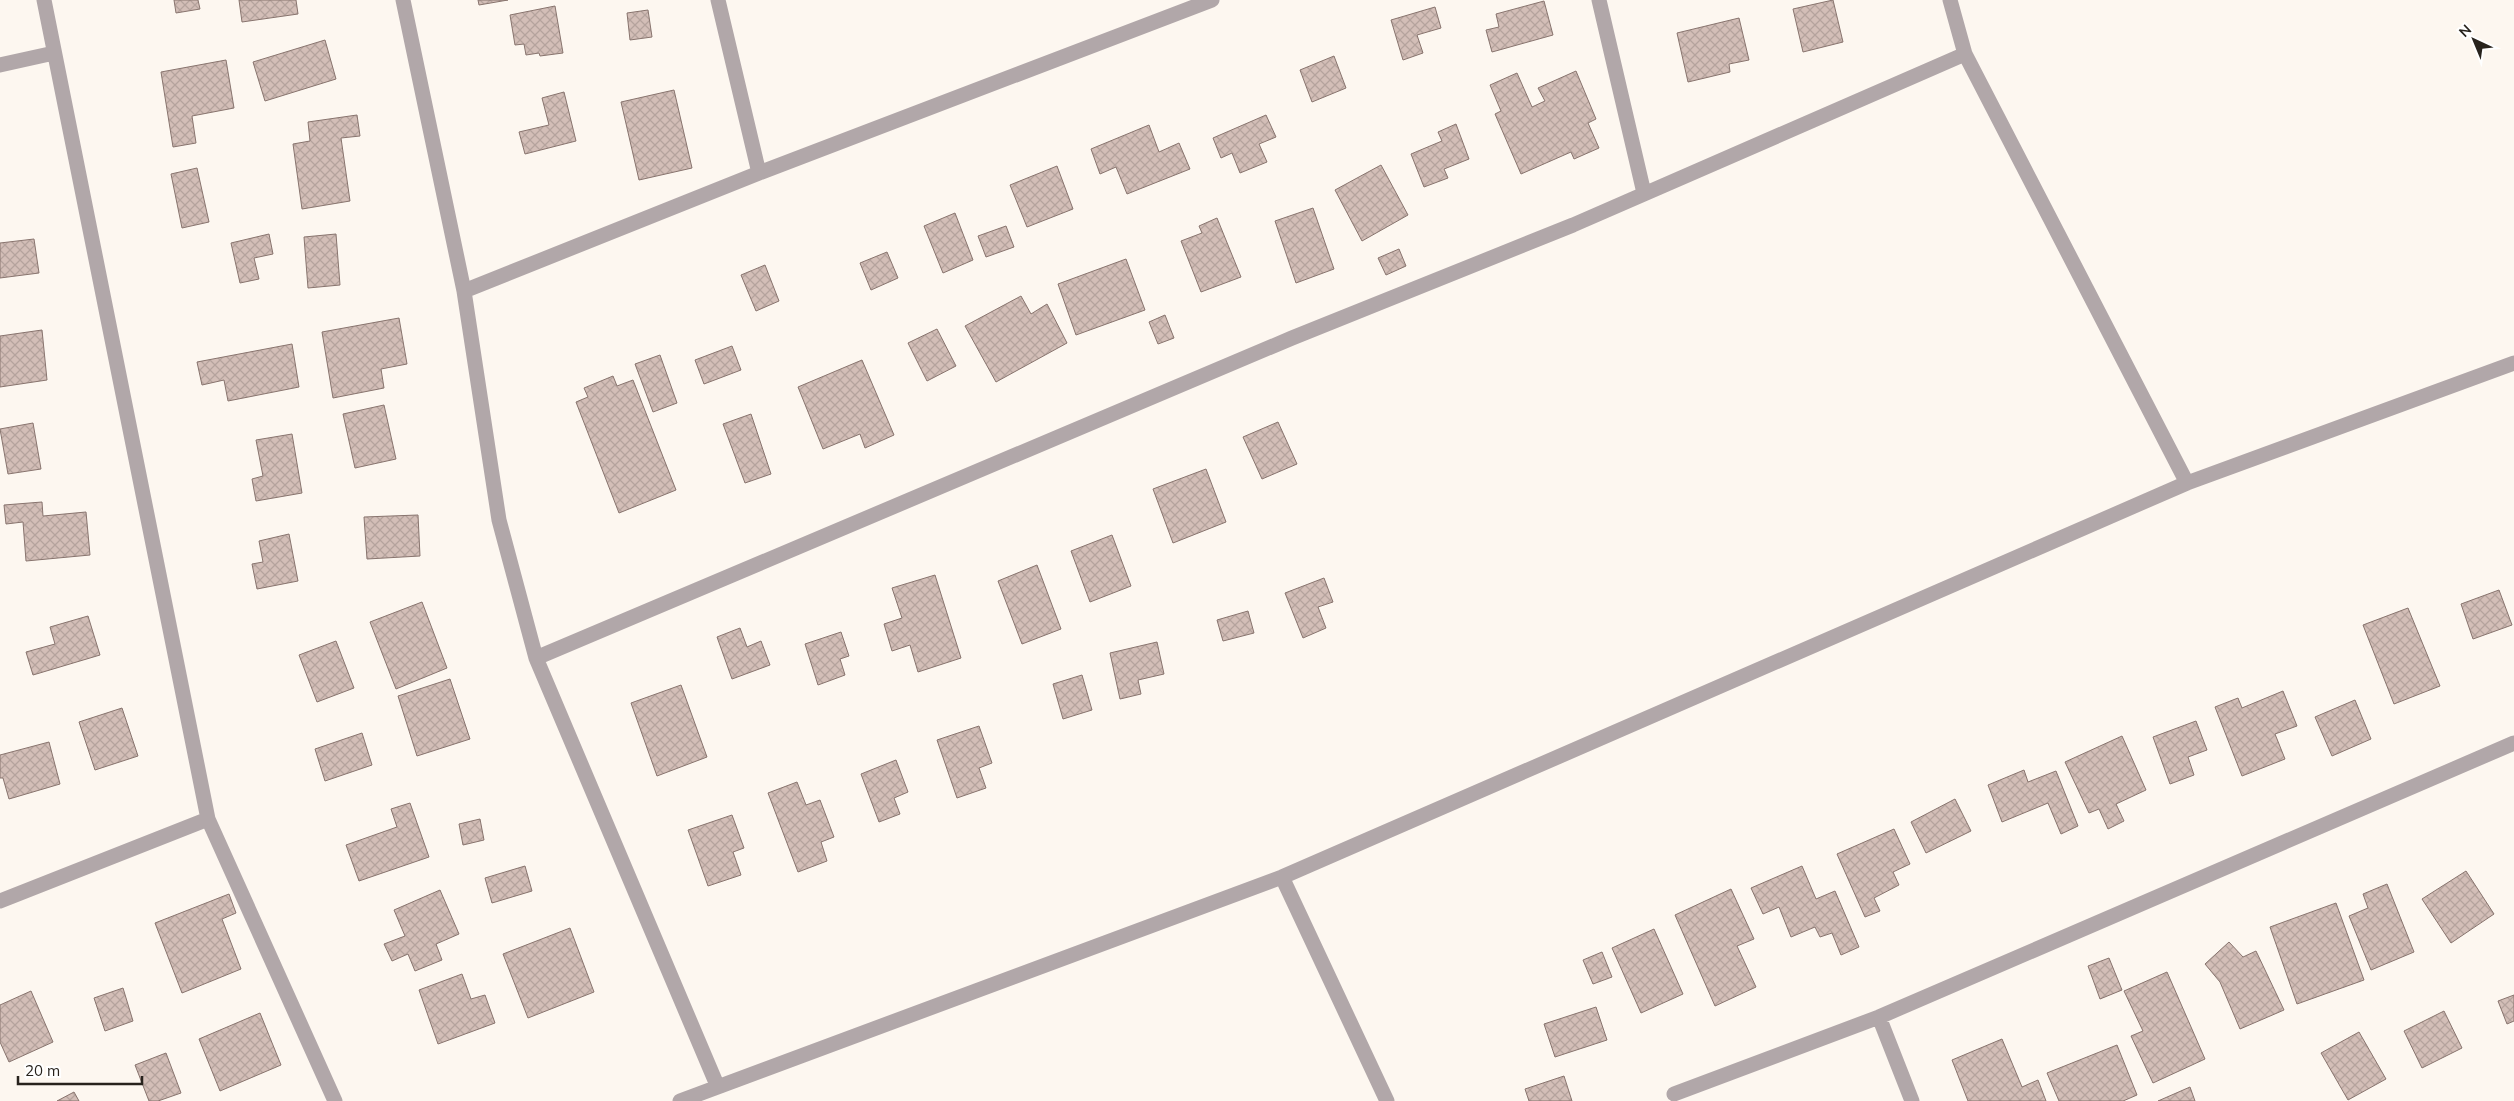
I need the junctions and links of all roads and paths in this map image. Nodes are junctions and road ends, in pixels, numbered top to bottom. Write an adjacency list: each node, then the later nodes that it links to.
1 (44, 0): 7 (street)
2 (403, 0): 12 (street)
3 (718, 0): 10 (street)
4 (1212, 0): 10 (street)
5 (1599, 0): 11 (street)
6 (1950, 0): 8 (street)
7 (54, 53): 9 (street); 17 (street)
8 (1965, 54): 11 (street); 14 (street)
9 (0, 65)
10 (759, 173): 12 (street)
11 (1644, 193): 15 (street)
12 (464, 292): 15 (street)
13 (2514, 363): 14 (street)
14 (2187, 483): 18 (street)
15 (536, 658): 21 (street)
16 (2514, 743): 20 (street)
17 (208, 819): 19 (street); 23 (street)
18 (1282, 877): 21 (street); 25 (street)
19 (0, 901)
20 (1879, 1017): 22 (street); 26 (street)
21 (717, 1085): 24 (street)
22 (1674, 1094)
23 (335, 1101)
24 (680, 1101)
25 (1387, 1101)
26 (1912, 1101)

